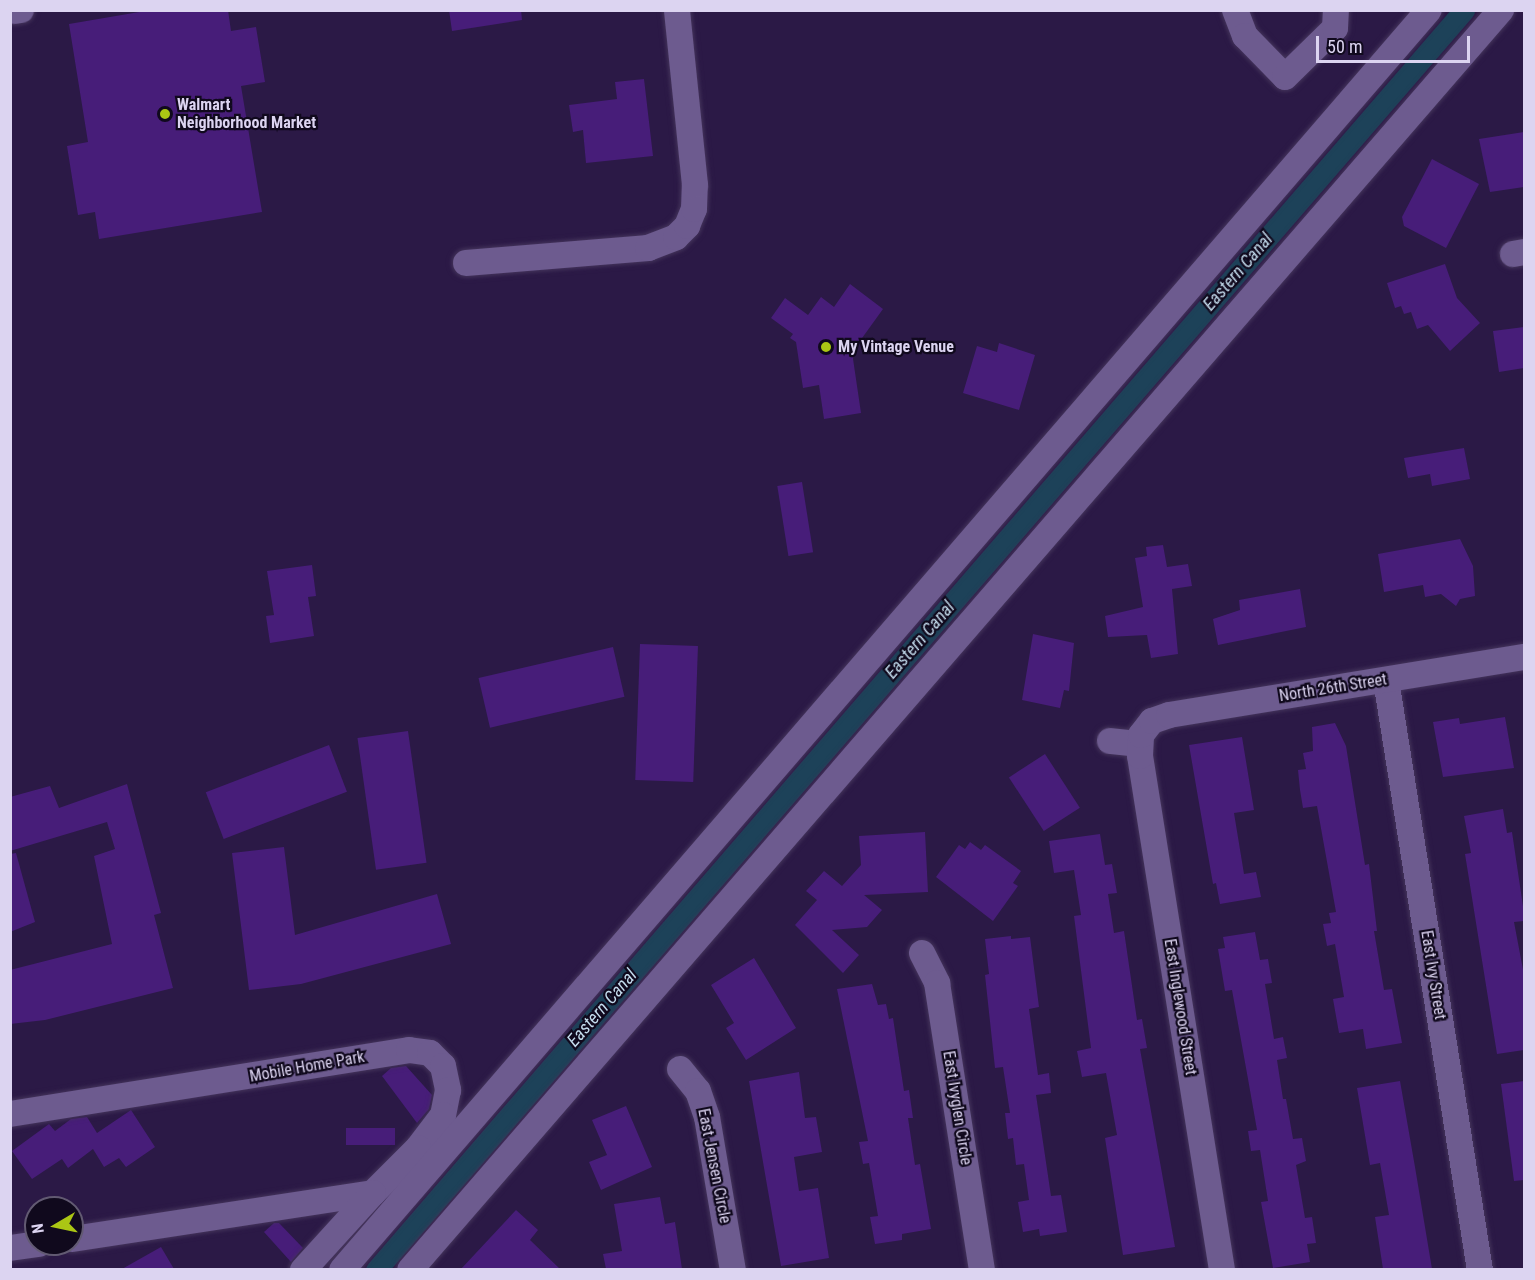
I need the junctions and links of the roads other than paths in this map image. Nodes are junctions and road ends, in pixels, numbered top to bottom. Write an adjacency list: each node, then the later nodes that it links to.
1 (21, 10): 7 (street)
2 (677, 10): 8 (street)
3 (1235, 10): 4 (street)
4 (1336, 10)
5 (1429, 10): 20 (street)
6 (1501, 10): 21 (street)
7 (15, 11)
8 (466, 263)
9 (1524, 657): 10 (street, North 26th Street)
10 (1386, 680): 11 (street, North 26th Street); 24 (street, East Ivy Street)
11 (1142, 736): 12 (street); 23 (street, East Inglewood Street)
12 (1110, 741)
13 (922, 953): 18 (street, East Ivyglen Circle)
14 (680, 1069): 22 (street, East Jensen Circle)
15 (10, 1114): 16 (street, Mobile Home Park)
16 (373, 1193): 17 (street); 19 (street, Mobile Home Park)
17 (84, 1237)
18 (976, 1268)
19 (303, 1269)
20 (342, 1269)
21 (410, 1269)
22 (733, 1269)
23 (1222, 1269)
24 (1480, 1269)

